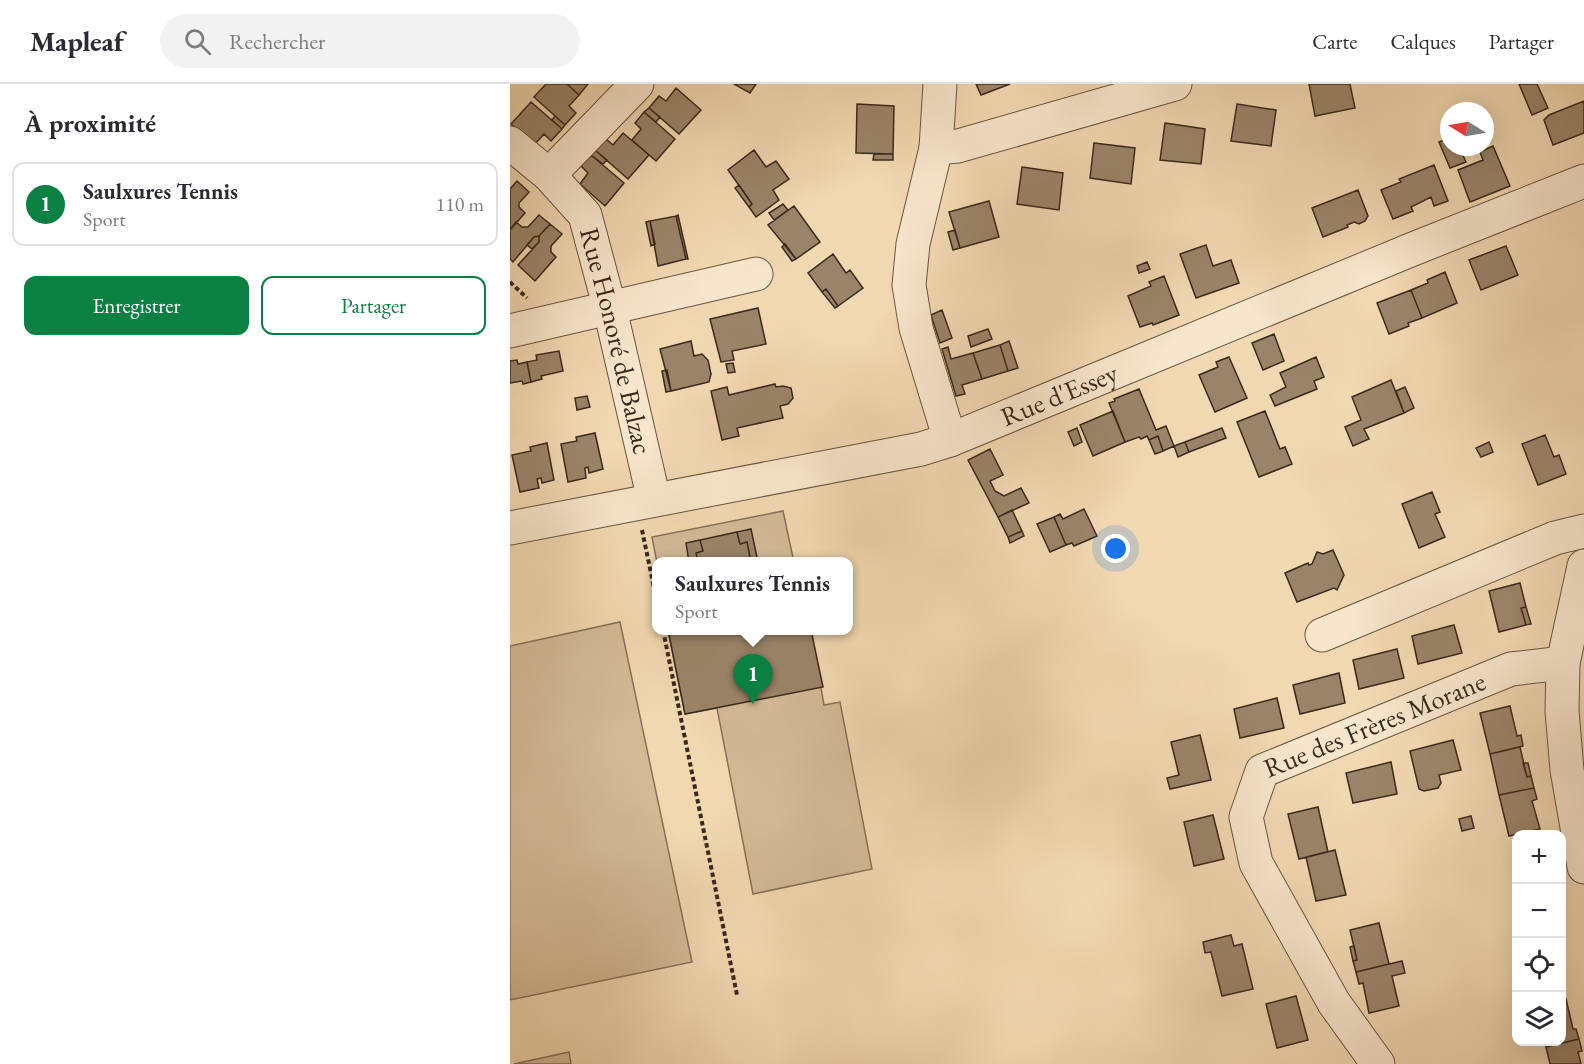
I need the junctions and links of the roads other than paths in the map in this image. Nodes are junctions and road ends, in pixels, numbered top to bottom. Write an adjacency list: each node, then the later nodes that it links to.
1 (637, 84): 6 (street)
2 (940, 84): 5 (street)
3 (1175, 84): 5 (street)
4 (510, 143): 6 (street, Rue Honoré de Balzac)
5 (936, 148): 11 (street)
6 (549, 175): 9 (street, Rue Honoré de Balzac)
7 (1584, 181): 11 (street, Rue d'Essey)
8 (756, 274): 9 (street)
9 (610, 309): 10 (street); 12 (street, Rue Honoré de Balzac)
10 (510, 331)
11 (950, 440): 12 (street, Rue d'Essey)
12 (646, 501): 13 (street, Rue d'Essey)
13 (510, 528)
14 (1584, 531): 16 (street)
15 (1584, 566): 17 (street)
16 (1322, 634)
17 (1563, 663): 18 (street); 20 (street, Rue des Frères Morane)
18 (1581, 834): 19 (street)
19 (1584, 867)
20 (1378, 1064)

